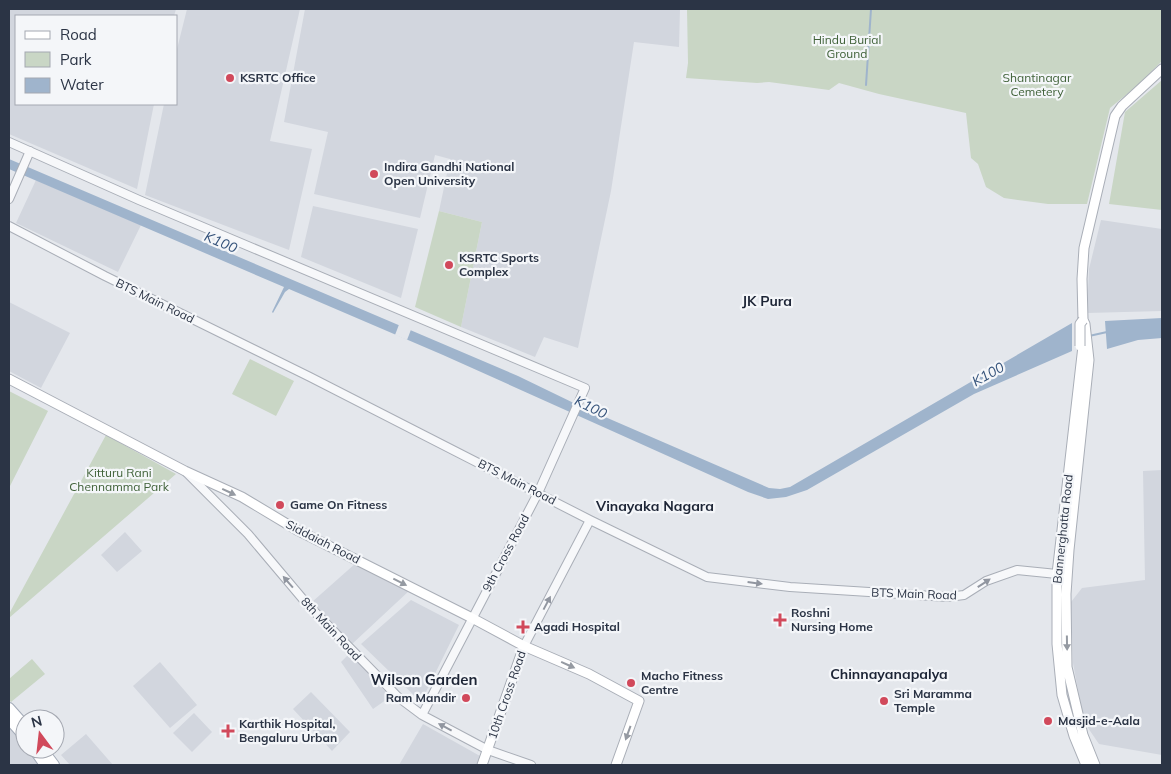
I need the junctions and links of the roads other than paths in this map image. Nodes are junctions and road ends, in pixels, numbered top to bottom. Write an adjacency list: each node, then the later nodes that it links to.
1 (1162, 69): 6 (main road, Bannerghatta Road, bridge)
2 (9, 142): 3 (street)
3 (30, 151): 4 (street); 9 (street, 9th Cross Road)
4 (9, 199)
5 (9, 226): 9 (street, BTS Main Road)
6 (1082, 348): 11 (main road, Bannerghatta Road); 12 (main road, Bannerghatta Road)
7 (9, 379): 8 (main road, Siddaiah Road)
8 (185, 471): 13 (main road, Siddaiah Road, one-way to 13); 15 (street, 8th Main Road, one-way to 8)
9 (538, 493): 10 (street, BTS Main Road); 13 (street, 9th Cross Road)
10 (590, 520): 11 (street, BTS Main Road, one-way to 11); 14 (street, 10th Cross Road, one-way to 10)
11 (1057, 574): 12 (street, BTS Main Road); 20 (main road, Bannerghatta Road)
12 (1067, 575): 21 (main road, Bannerghatta Road, one-way to 21)
13 (472, 618): 14 (main road, Siddaiah Road); 15 (street, 9th Cross Road)
14 (524, 646): 16 (main road, 10th Cross Road); 19 (main road, Siddaiah Road, one-way to 19)
15 (422, 716): 16 (street, 8th Main Road, one-way to 15)
16 (488, 750): 17 (main road, 10th Cross Road); 18 (street, 8th Main Road)
17 (482, 765)
18 (531, 765)
19 (616, 765)
20 (1086, 765)
21 (1095, 765)

